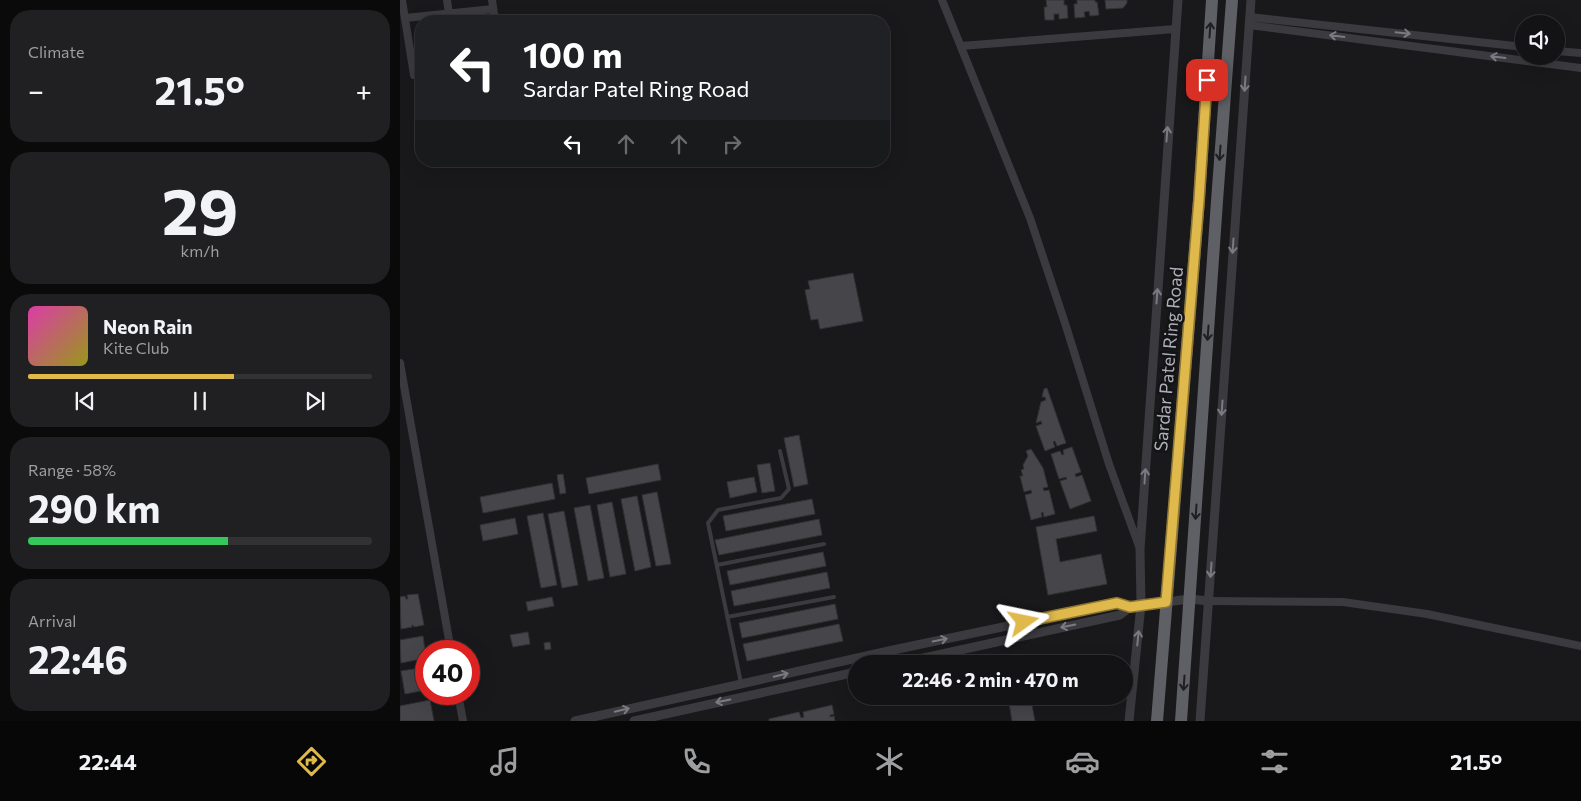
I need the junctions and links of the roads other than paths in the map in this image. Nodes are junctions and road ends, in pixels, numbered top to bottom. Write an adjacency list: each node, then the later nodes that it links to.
1 (402, 0): 14 (street)
2 (447, 0): 10 (street)
3 (492, 0): 9 (street)
4 (942, 0): 16 (street)
5 (1178, 0): 15 (street, Sardar Patel Ring Road)
6 (1212, 0): 22 (highway, Sardar Patel Ring Road, one-way to 6)
7 (1232, 0): 23 (highway, Sardar Patel Ring Road, one-way to 23)
8 (1251, 0): 13 (street)
9 (493, 9): 11 (street); 12 (street)
10 (449, 15)
11 (460, 15)
12 (494, 15)
13 (1250, 21): 17 (street, one-way to 17); 20 (street, one-way to 13); 31 (street, one-way to 31)
14 (404, 22): 21 (street)
15 (1175, 29): 16 (street); 27 (street, Sardar Patel Ring Road, one-way to 15)
16 (961, 46): 27 (street)
17 (1515, 46)
18 (1565, 52): 19 (street)
19 (1581, 53)
20 (1581, 68)
21 (414, 75)
22 (1195, 250): 23 (highway); 32 (highway, Sardar Patel Ring Road)
23 (1213, 251): 30 (highway, Sardar Patel Ring Road, one-way to 30)
24 (400, 363): 36 (street)
25 (780, 451): 28 (lane)
26 (824, 544): 28 (lane)
27 (1140, 550): 33 (street, Sardar Patel Ring Road)
28 (717, 565): 35 (lane)
29 (834, 597): 35 (lane)
30 (1190, 599): 31 (street); 32 (street); 49 (highway, Sardar Patel Ring Road, one-way to 49)
31 (1209, 601): 37 (street); 50 (street)
32 (1166, 602): 33 (street); 48 (highway, Sardar Patel Ring Road)
33 (1141, 604): 34 (street); 47 (street, Sardar Patel Ring Road, one-way to 33)
34 (1130, 607): 38 (street, one-way to 38); 40 (street, one-way to 34)
35 (727, 617): 41 (lane)
36 (449, 640)
37 (1581, 646)
38 (937, 655)
39 (848, 674): 42 (street)
40 (762, 679): 41 (street); 42 (street)
41 (741, 684): 45 (street, one-way to 41)
42 (765, 692): 46 (street, one-way to 46)
43 (460, 705): 44 (street)
44 (463, 721)
45 (575, 721)
46 (634, 721)
47 (1129, 721)
48 (1157, 721)
49 (1181, 721)
50 (1200, 721)

